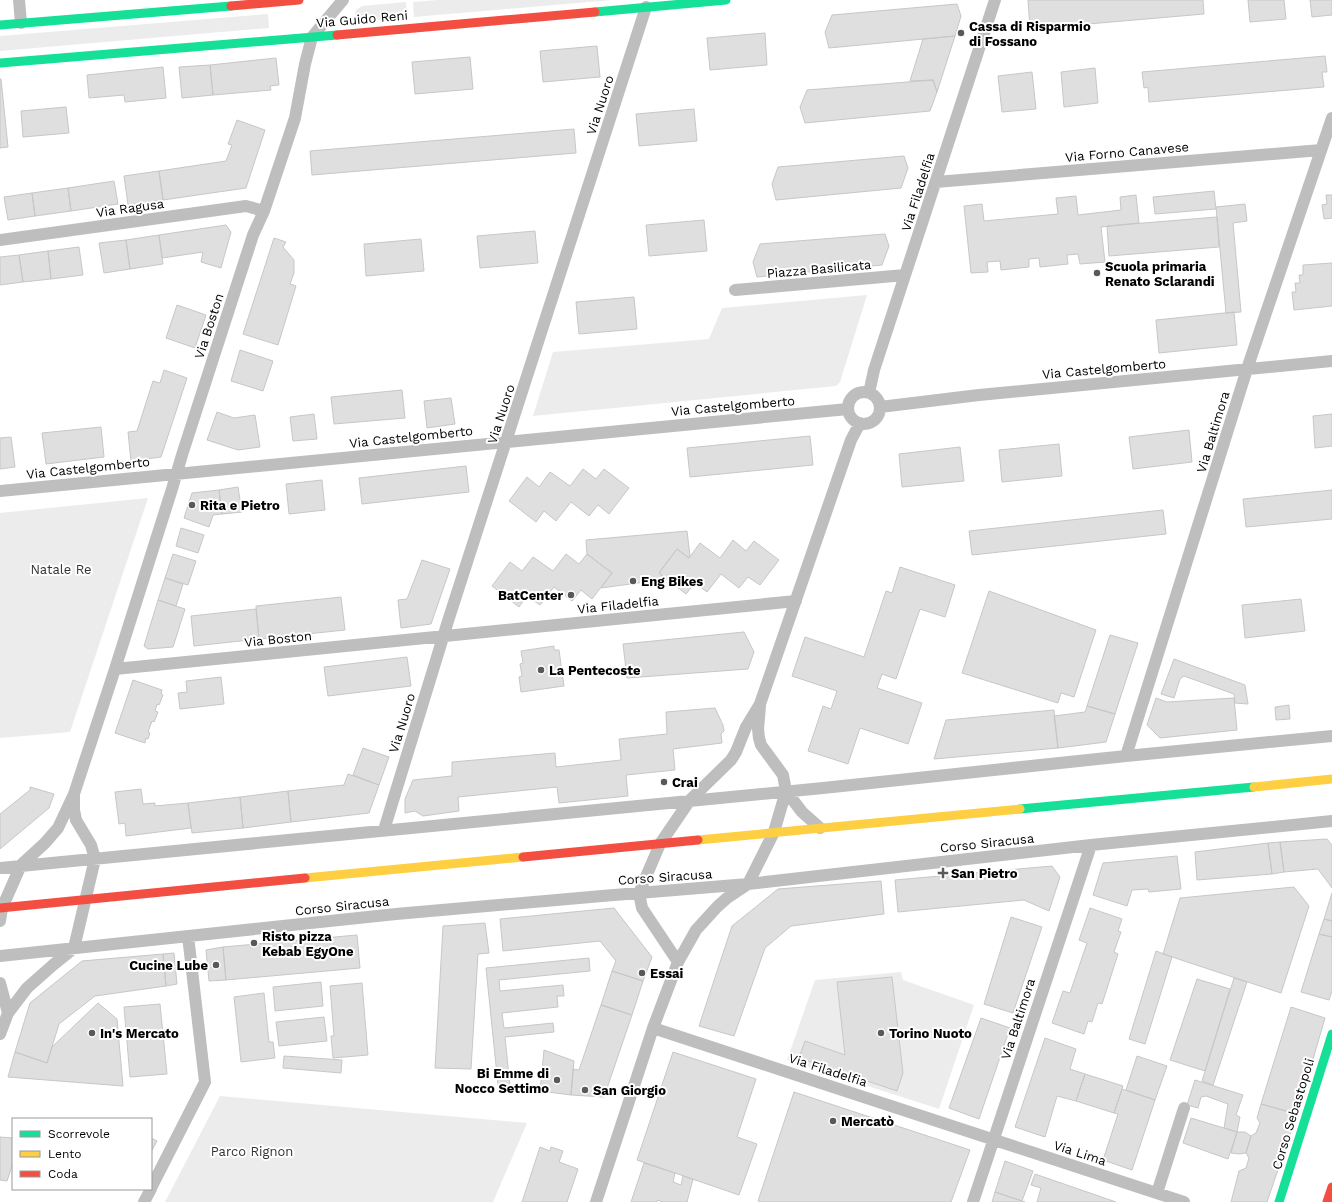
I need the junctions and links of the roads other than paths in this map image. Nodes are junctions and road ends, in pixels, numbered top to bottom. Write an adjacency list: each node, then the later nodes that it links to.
1 (19, 0): 7 (street)
2 (299, 0): 7 (main road)
3 (343, 0): 9 (street, Via Boston)
4 (726, 0): 6 (main road, Via Guido Reni)
5 (995, 0): 13 (street, Via Filadelfia)
6 (646, 7): 9 (main road, Via Guido Reni); 24 (street, Via Nuoro)
7 (21, 23): 8 (main road)
8 (0, 25)
9 (312, 37): 10 (main road, Via Guido Reni); 14 (street, Via Boston)
10 (0, 63)
11 (1332, 118): 12 (street, Via Baltimora)
12 (1321, 150): 13 (street, Via Forno Canavese); 19 (street, Via Baltimora)
13 (936, 182): 16 (street, Via Filadelfia)
14 (264, 211): 15 (street, Via Ragusa); 25 (street, Via Boston)
15 (0, 240)
16 (905, 276): 17 (street, Piazza Basilicata); 20 (street, Via Filadelfia)
17 (735, 290)
18 (1332, 361): 19 (street, Via Castelgomberto)
19 (1247, 369): 21 (street, Via Castelgomberto); 32 (street, Via Baltimora)
20 (870, 393): 21 (street); 22 (street)
21 (880, 407): 23 (street)
22 (848, 409): 23 (street); 24 (street, Via Castelgomberto)
23 (860, 423): 27 (street)
24 (506, 442): 25 (street, Via Castelgomberto); 28 (street, Via Nuoro)
25 (177, 474): 26 (street, Via Castelgomberto); 29 (street, Via Boston)
26 (0, 491)
27 (796, 602): 28 (street, Via Filadelfia); 30 (street)
28 (443, 637): 29 (street, Via Boston); 39 (street, Via Nuoro)
29 (116, 669): 35 (street, Via Boston)
30 (760, 704): 34 (street); 36 (street)
31 (1332, 736): 32 (street)
32 (1126, 756): 34 (street)
33 (1330, 779): 38 (main road)
34 (786, 791): 36 (street); 38 (street); 40 (street)
35 (74, 794): 43 (street, Via Boston); 44 (street, Via Boston)
36 (690, 800): 39 (street); 41 (street)
37 (1332, 821): 42 (street, Corso Siracusa)
38 (820, 828): 40 (main road)
39 (384, 830): 43 (street)
40 (774, 832): 41 (main road); 46 (street)
41 (660, 844): 47 (street); 48 (main road)
42 (1091, 845): 46 (street, Corso Siracusa); 61 (street, Via Baltimora)
43 (95, 859): 44 (street); 48 (street)
44 (21, 865): 45 (street); 49 (street, Via Boston)
45 (0, 868)
46 (748, 884): 47 (street, Corso Siracusa); 54 (street)
47 (639, 892): 51 (street, Corso Siracusa); 54 (street)
48 (86, 900): 49 (main road); 52 (street)
49 (1, 908): 50 (street, Via Boston)
50 (0, 921)
51 (188, 936): 52 (street, Corso Siracusa); 62 (street)
52 (74, 948): 53 (street, Corso Siracusa); 56 (street)
53 (0, 956)
54 (678, 962): 57 (street)
55 (0, 983): 56 (street)
56 (8, 1013): 58 (street)
57 (654, 1028): 61 (street, Via Filadelfia); 67 (street)
58 (0, 1034)
59 (1332, 1034): 70 (main road, Corso Sebastopoli)
60 (1184, 1108): 65 (street)
61 (994, 1139): 65 (street, Via Lima); 68 (street, Via Baltimora)
62 (152, 1187)
63 (1332, 1187): 71 (main road)
64 (150, 1190): 66 (street)
65 (1157, 1193): 69 (street, Via Lima)
66 (144, 1202)
67 (596, 1202)
68 (973, 1202)
69 (1184, 1202)
70 (1279, 1202)
71 (1327, 1202)

